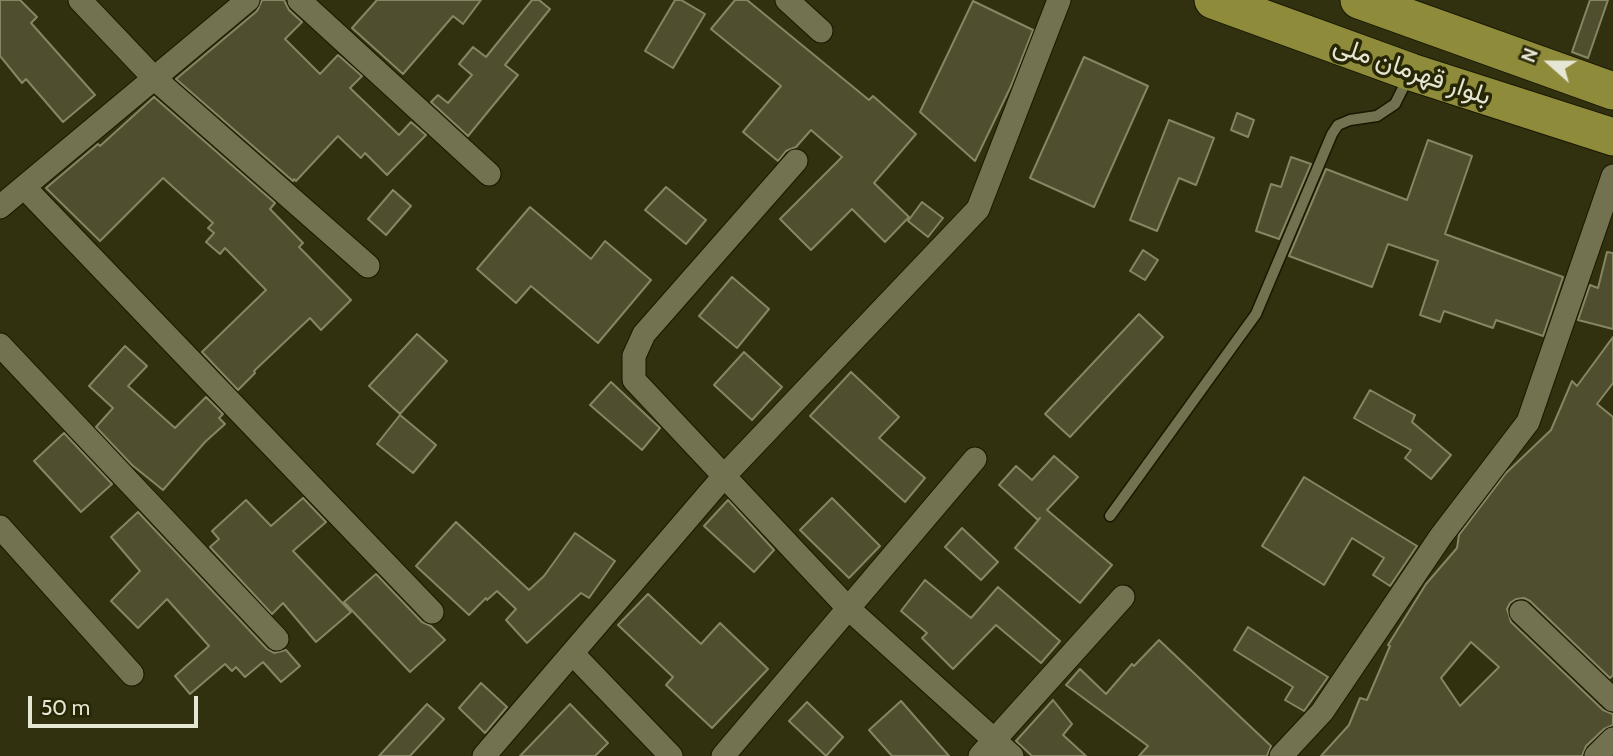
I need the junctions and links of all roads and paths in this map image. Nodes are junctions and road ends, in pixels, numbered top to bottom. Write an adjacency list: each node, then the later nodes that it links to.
1 (80, 0): 10 (street)
2 (248, 0): 10 (street)
3 (299, 0): 14 (street)
4 (787, 0): 8 (street)
5 (1059, 0): 21 (street)
6 (1213, 0): 9 (highway, بلوار قهرمان ملی)
7 (1359, 0): 11 (highway, بلوار قهرمان ملی)
8 (821, 31)
9 (1411, 72): 12 (highway, بلوار قهرمان ملی); 22 (lane)
10 (154, 78): 16 (street); 18 (street)
11 (1611, 83)
12 (1613, 137)
13 (796, 161): 21 (street)
14 (489, 174)
15 (1613, 176): 37 (street)
16 (25, 188): 17 (street); 26 (street)
17 (0, 207)
18 (368, 265)
19 (0, 345): 28 (street)
20 (975, 459): 25 (street)
21 (725, 475): 25 (street); 29 (street)
22 (1110, 516)
23 (0, 527): 30 (street)
24 (1123, 597): 32 (street)
25 (849, 609): 32 (street); 35 (street)
26 (432, 612)
27 (1521, 612): 31 (street)
28 (277, 639)
29 (573, 654): 33 (street); 34 (street)
30 (132, 674)
31 (1613, 700)
32 (987, 747): 36 (street)
33 (484, 756)
34 (671, 756)
35 (723, 756)
36 (1012, 756)
37 (1281, 756)

